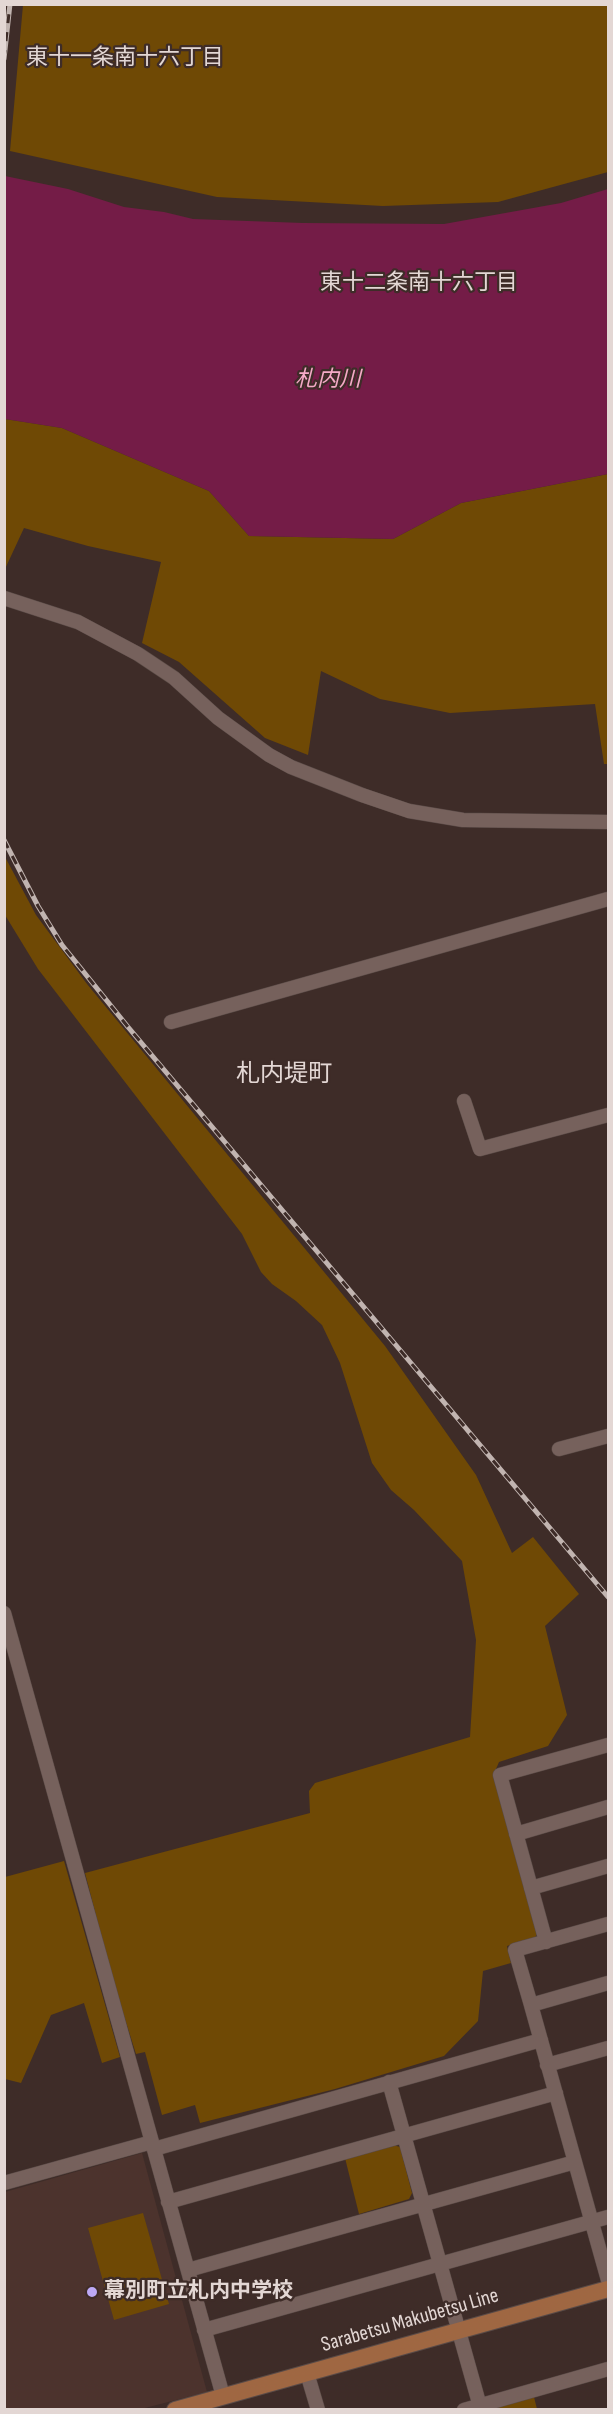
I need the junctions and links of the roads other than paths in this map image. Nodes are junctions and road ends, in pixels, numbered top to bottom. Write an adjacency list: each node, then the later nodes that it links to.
1 (4, 598): 2 (street)
2 (609, 822)
3 (609, 899): 4 (street)
4 (171, 1022)
5 (464, 1101): 6 (street)
6 (609, 1115)
7 (609, 1436): 8 (street)
8 (559, 1449)
9 (4, 1612): 25 (street)
10 (609, 1745): 12 (street)
11 (609, 1808): 12 (street)
12 (516, 1834): 14 (street)
13 (609, 1866): 14 (street)
14 (531, 1888): 16 (street)
15 (609, 1924): 16 (street)
16 (546, 1942): 18 (street)
17 (609, 1983): 18 (street)
18 (531, 2005): 19 (street)
19 (541, 2040): 21 (street); 22 (street)
20 (609, 2048): 21 (street)
21 (547, 2065): 23 (street)
22 (389, 2082): 24 (street); 25 (street)
23 (556, 2093): 24 (street); 26 (street)
24 (404, 2135): 28 (street); 29 (street)
25 (153, 2146): 27 (street); 28 (street)
26 (575, 2162): 29 (street); 31 (street)
27 (4, 2183)
28 (168, 2202): 33 (street)
29 (423, 2205): 32 (street); 33 (street)
30 (609, 2217): 31 (street)
31 (592, 2222): 32 (street); 34 (street)
32 (440, 2264): 36 (street); 37 (street)
33 (188, 2270): 36 (street)
34 (609, 2280)
35 (609, 2289): 37 (main road, Sarabetsu Makubetsu Line)
36 (204, 2331): 40 (street)
37 (459, 2331): 39 (main road, Sarabetsu Makubetsu Line); 41 (street)
38 (609, 2369): 41 (street)
39 (307, 2373): 40 (main road, Sarabetsu Makubetsu Line); 43 (street)
40 (225, 2403): 42 (main road, Sarabetsu Makubetsu Line)
41 (480, 2407): 44 (street)
42 (175, 2409)
43 (318, 2409)
44 (464, 2409)

